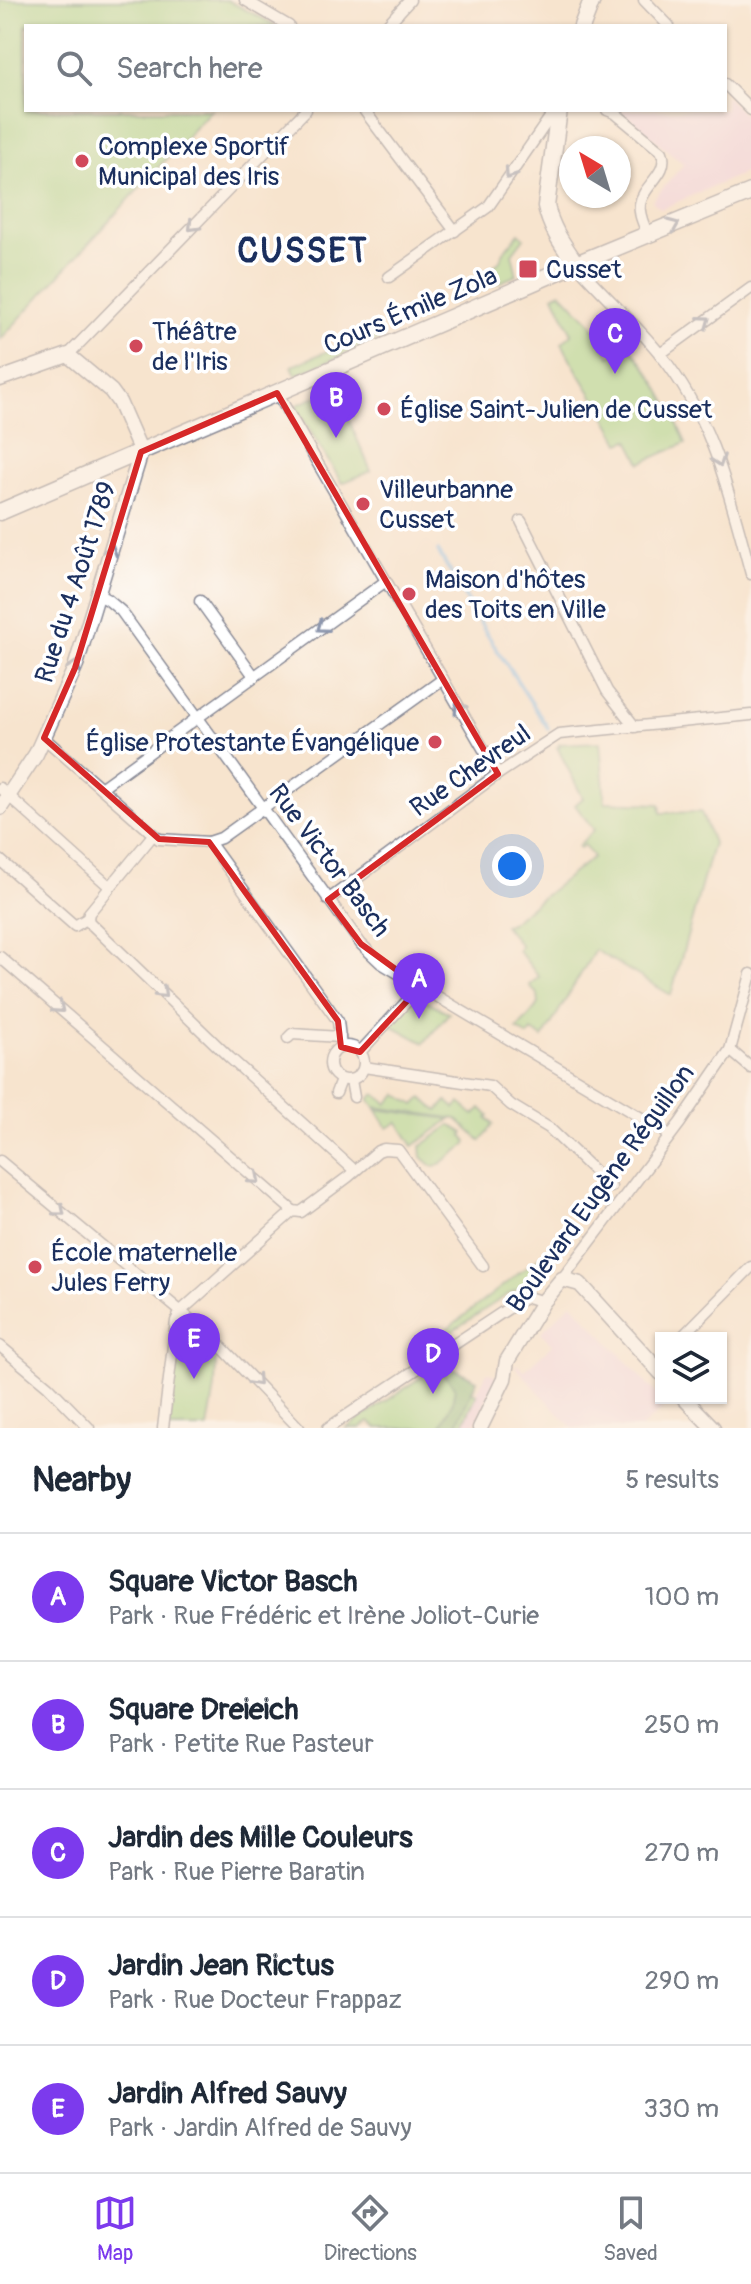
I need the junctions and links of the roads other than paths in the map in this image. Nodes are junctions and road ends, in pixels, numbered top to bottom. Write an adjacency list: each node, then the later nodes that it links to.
1 (245, 0): 5 (street)
2 (410, 0): 6 (street)
3 (592, 0): 7 (main road)
4 (644, 0): 8 (street)
5 (286, 24)
6 (388, 24)
7 (583, 24)
8 (667, 24)
9 (727, 86): 10 (street)
10 (751, 110)
11 (304, 112): 23 (street, one-way to 23)
12 (366, 112): 17 (street)
13 (556, 112): 17 (street, one-way to 17)
14 (557, 112): 19 (main road)
15 (612, 112): 18 (street)
16 (751, 192): 18 (main road, Cours Émile Zola, one-way to 16)
17 (455, 231): 20 (street)
18 (648, 236): 19 (main road, Cours Émile Zola)
19 (576, 264): 22 (street); 25 (main road, Cours Émile Zola)
20 (389, 277)
21 (751, 288): 22 (street, one-way to 21)
22 (660, 354): 29 (street, one-way to 29)
23 (68, 355): 24 (main road); 26 (main road)
24 (0, 379)
25 (277, 393): 26 (main road, Cours Émile Zola); 30 (street)
26 (141, 452): 27 (main road, Cours Émile Zola); 31 (main road, Rue du 4 Août 1789, one-way to 26)
27 (0, 512)
28 (521, 521): 37 (street)
29 (751, 574)
30 (386, 581): 33 (street, one-way to 33); 34 (street)
31 (97, 594): 36 (street, Rue Victor Basch); 38 (main road, Rue du 4 Août 1789, one-way to 31)
32 (200, 601): 33 (street)
33 (254, 676): 36 (street)
34 (443, 679): 39 (street, one-way to 34); 42 (street)
35 (751, 715): 37 (street, Rue Chevreul)
36 (197, 717): 40 (street); 42 (street, Rue Victor Basch)
37 (635, 727): 39 (street, Rue Chevreul)
38 (44, 738): 40 (street); 41 (main road, Rue du 4 Août 1789)
39 (498, 774): 48 (street, Rue Chevreul)
40 (102, 787): 44 (street)
41 (5, 792): 43 (main road, Rue du 4 Août 1789); 47 (street)
42 (263, 807): 45 (street); 48 (street, Rue Victor Basch)
43 (0, 808)
44 (153, 835): 45 (street); 47 (street)
45 (209, 842): 54 (street)
46 (0, 860): 49 (street)
47 (110, 887): 49 (street)
48 (328, 900): 52 (street, Rue Victor Basch)
49 (88, 918): 63 (street, one-way to 63)
50 (0, 957): 65 (street, one-way to 65)
51 (751, 974): 55 (street, Boulevard Eugène Réguillon)
52 (420, 987): 56 (street); 61 (street, Rue Victor Basch)
53 (288, 1038): 54 (street)
54 (341, 1042): 56 (street); 58 (street)
55 (730, 1050): 57 (street); 61 (street, Boulevard Eugène Réguillon)
56 (360, 1052): 58 (street)
57 (751, 1068)
58 (356, 1077): 59 (street); 60 (street); 64 (street)
59 (336, 1093)
60 (354, 1097)
61 (670, 1135): 68 (street, Boulevard Eugène Réguillon)
62 (0, 1161): 70 (street, one-way to 70)
63 (354, 1170): 65 (street); 66 (street)
64 (611, 1187)
65 (293, 1211): 70 (street)
66 (483, 1266)
67 (751, 1267): 71 (street)
68 (562, 1279): 69 (main road, Boulevard Eugène Réguillon); 73 (main road)
69 (543, 1302): 78 (street); 79 (main road, Boulevard Eugène Réguillon)
70 (181, 1311): 76 (street); 77 (street, one-way to 77)
71 (687, 1332)
72 (0, 1346): 75 (street)
73 (655, 1362)
74 (690, 1404): 80 (main road)
75 (89, 1428)
76 (163, 1428)
77 (299, 1428)
78 (328, 1428)
79 (480, 1428)
80 (713, 1428)

